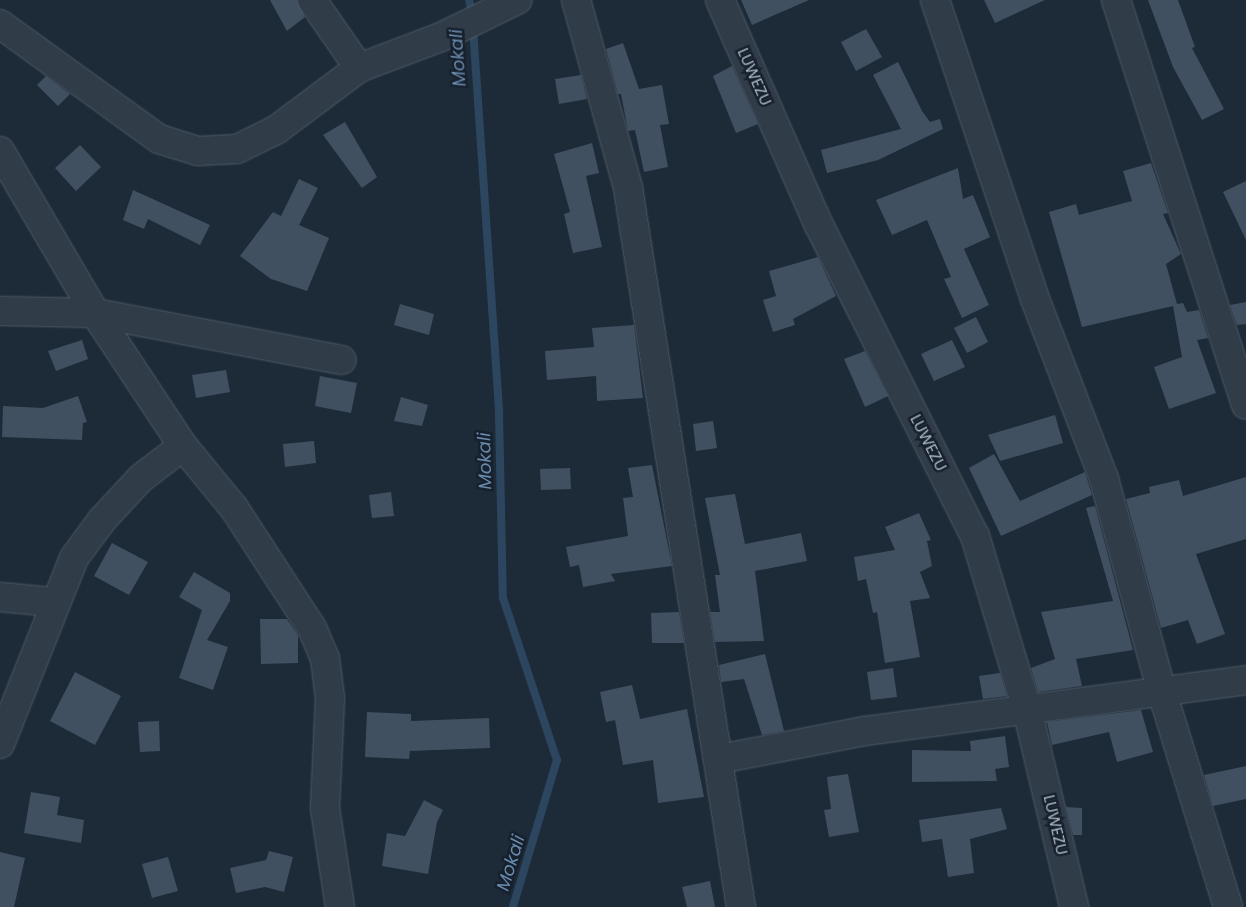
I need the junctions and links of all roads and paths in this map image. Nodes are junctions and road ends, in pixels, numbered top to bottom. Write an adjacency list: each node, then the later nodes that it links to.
1 (312, 0): 8 (street)
2 (517, 0): 8 (street)
3 (576, 0): 21 (street)
4 (720, 0): 19 (street, LUWEZU)
5 (935, 0): 18 (street)
6 (1116, 0): 13 (street)
7 (0, 24): 8 (street)
8 (359, 68)
9 (0, 151): 11 (street)
10 (0, 311): 11 (street)
11 (95, 313): 12 (street); 14 (street)
12 (342, 360)
13 (1246, 405)
14 (183, 446): 16 (street); 22 (street)
15 (0, 597): 16 (street)
16 (54, 602): 20 (street)
17 (1246, 680): 18 (street)
18 (1162, 692): 19 (street); 25 (street)
19 (1027, 709): 21 (street); 24 (street, LUWEZU)
20 (0, 744)
21 (719, 759): 23 (street)
22 (340, 907)
23 (741, 907)
24 (1074, 907)
25 (1228, 907)

